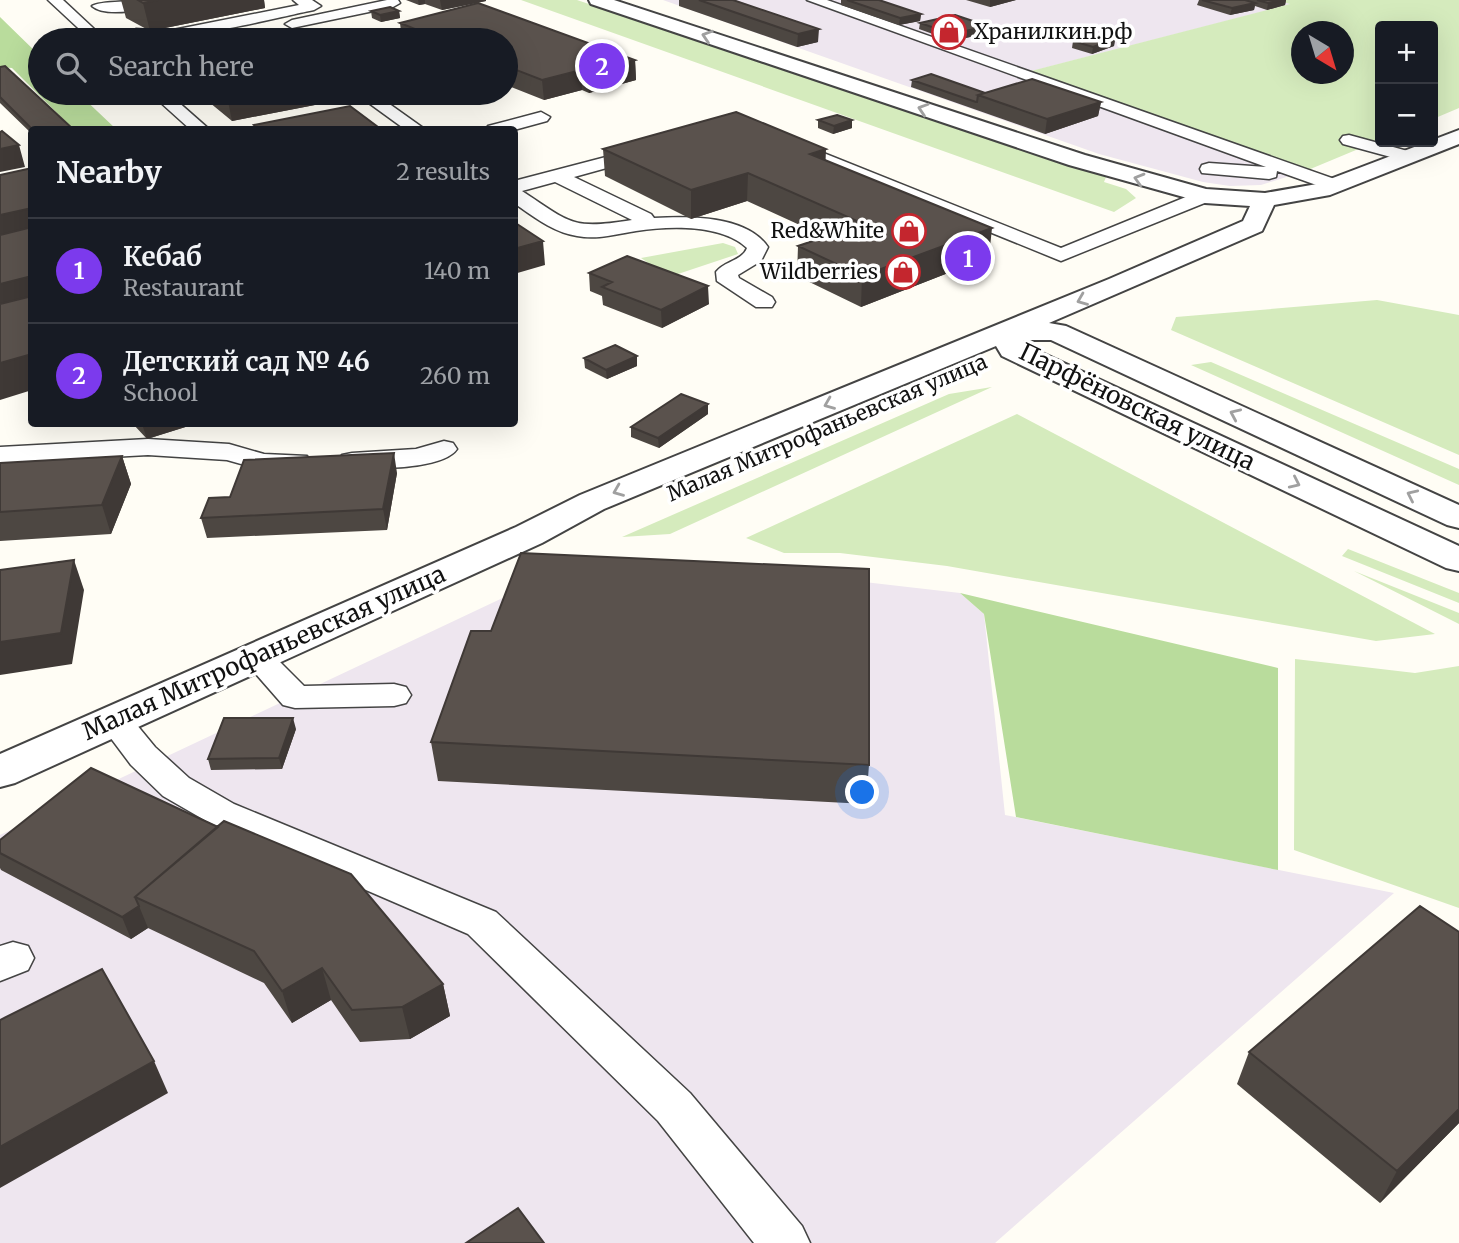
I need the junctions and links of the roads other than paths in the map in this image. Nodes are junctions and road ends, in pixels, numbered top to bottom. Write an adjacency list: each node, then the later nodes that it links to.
1 (55, 0): 11 (lane)
2 (164, 0): 8 (lane)
3 (300, 0): 9 (lane)
4 (346, 0): 9 (lane)
5 (387, 0): 14 (lane)
6 (597, 0): 31 (street, one-way to 6)
7 (814, 0): 28 (lane)
8 (99, 6)
9 (314, 6): 10 (lane)
10 (279, 13): 12 (lane); 13 (lane)
11 (86, 28)
12 (203, 28)
13 (235, 28)
14 (273, 28)
15 (172, 105): 18 (lane)
16 (381, 105): 19 (lane)
17 (541, 117): 20 (lane)
18 (197, 126)
19 (412, 126)
20 (508, 126)
21 (766, 135): 31 (lane)
22 (1459, 136): 25 (street)
23 (1349, 140): 25 (lane)
24 (666, 146): 27 (lane)
25 (1409, 157): 30 (street)
26 (1209, 169): 28 (lane)
27 (560, 177): 29 (lane); 34 (lane)
28 (1312, 178): 30 (lane)
29 (518, 186)
30 (1336, 186): 33 (street)
31 (1205, 196): 33 (street)
32 (518, 197): 34 (lane)
33 (1265, 200): 36 (street, Малая Митрофаньевская улица); 37 (street, Малая Митрофаньевская улица, one-way to 37)
34 (645, 224): 35 (lane)
35 (764, 302)
36 (1056, 332): 37 (street, Малая Митрофаньевская улица); 40 (street, Парфёновская улица, one-way to 36)
37 (1009, 340): 41 (street, Парфёновская улица, one-way to 41); 42 (street, Малая Митрофаньевская улица)
38 (444, 449): 39 (lane)
39 (0, 455)
40 (1459, 517)
41 (1459, 560)
42 (257, 657): 43 (lane); 44 (street, Малая Митрофаньевская улица)
43 (394, 695)
44 (115, 721): 45 (street, Малая Митрофаньевская улица); 46 (lane)
45 (0, 772)
46 (785, 1243)

